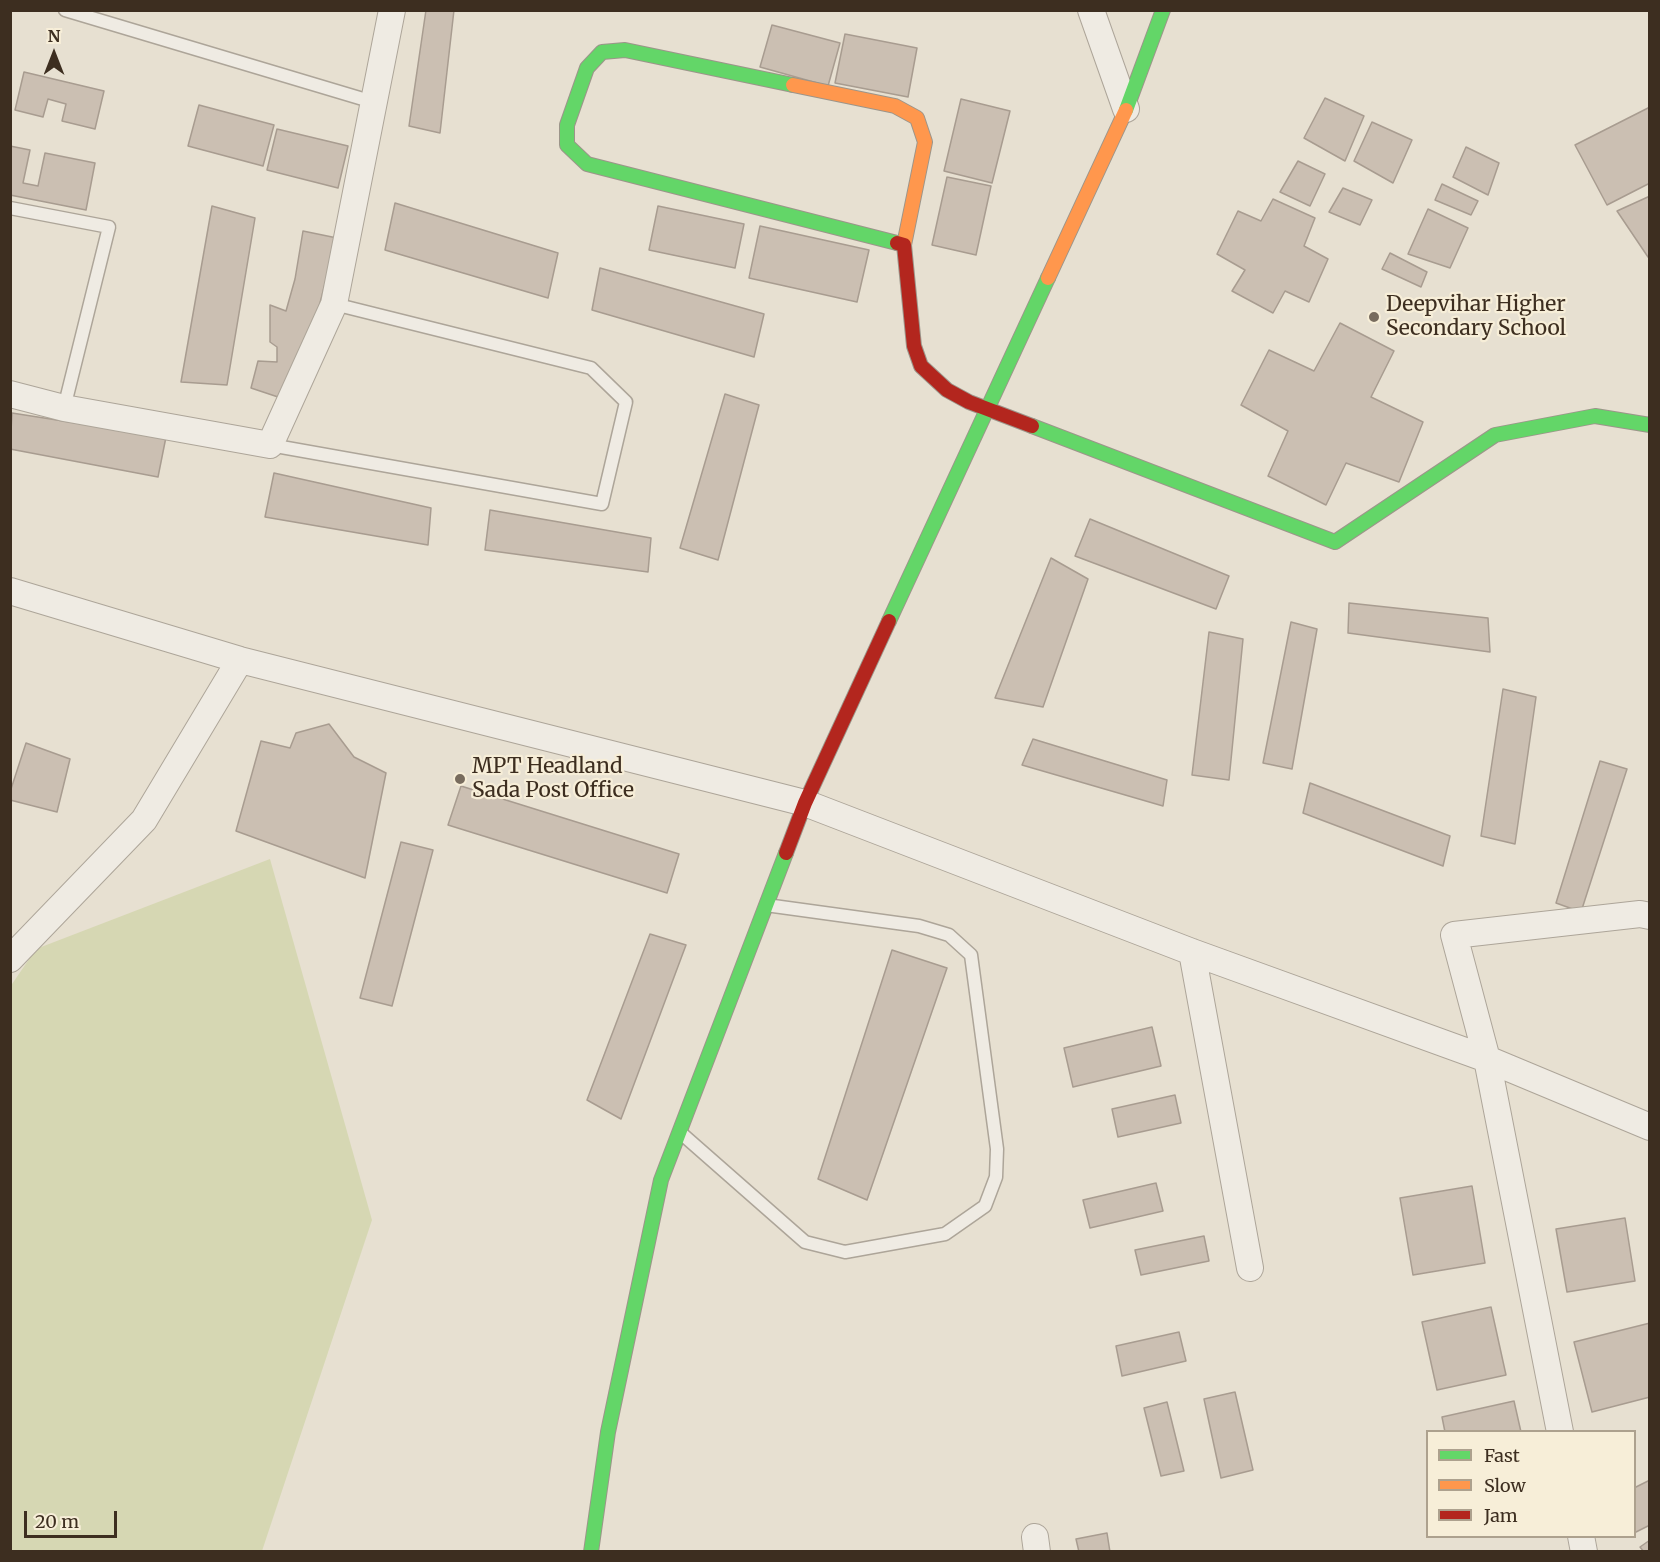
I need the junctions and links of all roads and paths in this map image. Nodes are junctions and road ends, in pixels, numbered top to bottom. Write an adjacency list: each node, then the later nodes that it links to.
1 (65, 10): 5 (lane)
2 (392, 10): 5 (street)
3 (1091, 10): 6 (street)
4 (1163, 10): 6 (street)
5 (373, 102): 9 (street)
6 (1126, 109): 12 (street)
7 (10, 208): 11 (lane)
8 (904, 245): 8 (street); 12 (street)
9 (334, 304): 14 (street); 14 (lane)
10 (10, 394): 11 (street)
11 (64, 408): 14 (street)
12 (988, 409): 13 (street); 17 (street)
13 (1650, 425)
14 (270, 445)
15 (10, 591): 16 (street)
16 (240, 660): 17 (street); 21 (street)
17 (805, 803): 18 (street); 20 (street)
18 (765, 905): 24 (street); 24 (lane)
19 (1650, 916): 22 (street)
20 (1192, 952): 22 (street); 25 (street)
21 (10, 959)
22 (1487, 1059): 23 (street); 26 (street)
23 (1650, 1127)
24 (679, 1132): 27 (street)
25 (1250, 1268)
26 (1560, 1430)
27 (591, 1551)

